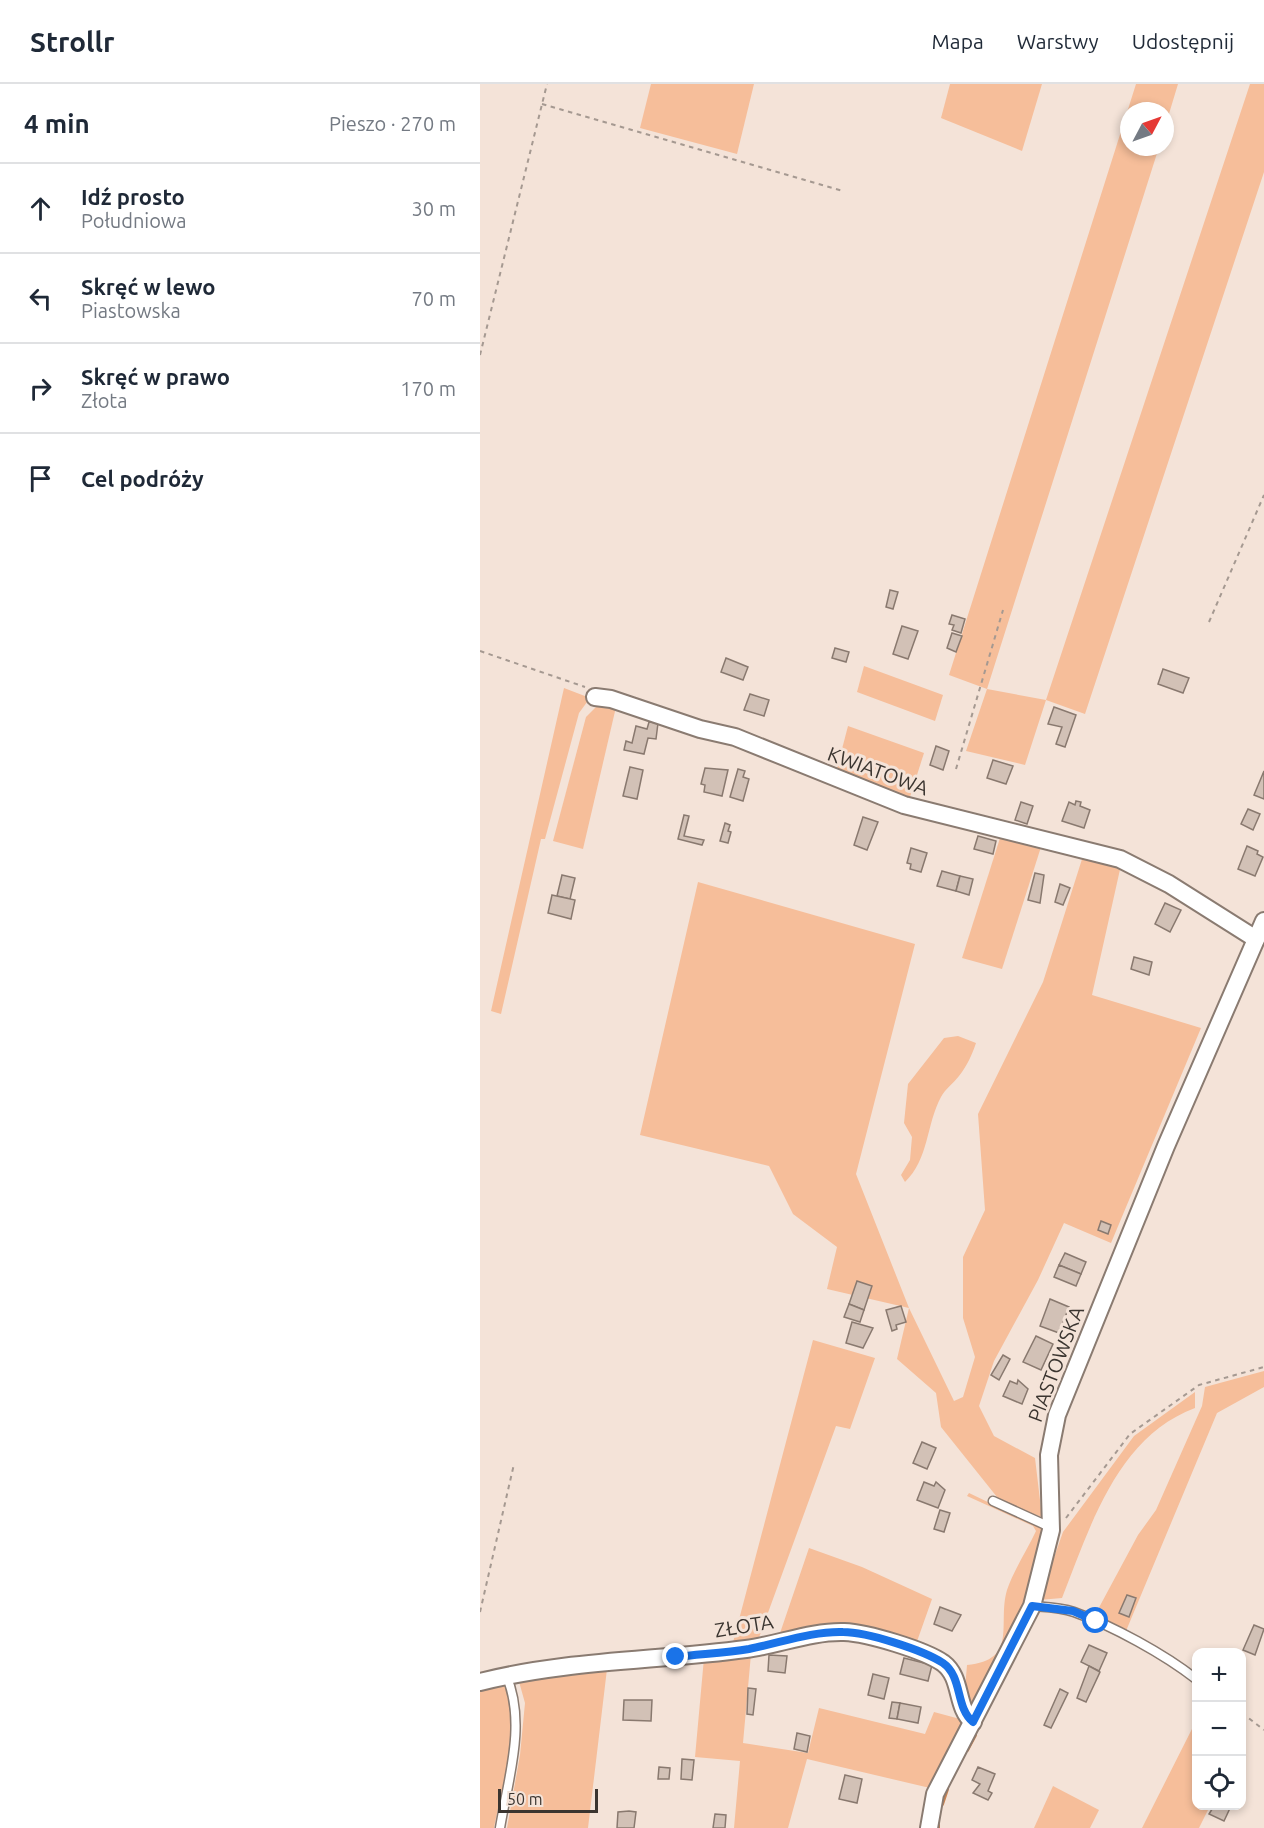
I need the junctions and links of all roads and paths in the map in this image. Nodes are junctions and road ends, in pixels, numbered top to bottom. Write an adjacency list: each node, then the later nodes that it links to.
1 (547, 84): 2 (path)
2 (542, 104): 3 (path); 4 (path)
3 (843, 191)
4 (480, 354)
5 (1264, 495): 7 (path)
6 (1003, 610): 10 (path)
7 (1209, 622)
8 (480, 651): 9 (path)
9 (595, 697): 12 (street, KWIATOWA)
10 (956, 768)
11 (1264, 921): 12 (street, PIASTOWSKA)
12 (1256, 939): 16 (street, PIASTOWSKA)
13 (1264, 1367): 16 (path)
14 (514, 1464): 18 (path)
15 (993, 1501): 16 (lane)
16 (1051, 1529): 17 (street, PIASTOWSKA)
17 (1032, 1606): 20 (lane); 23 (street, PIASTOWSKA)
18 (480, 1612)
19 (506, 1675): 21 (street, ZŁOTA); 23 (street, ZŁOTA); 25 (lane)
20 (1192, 1676)
21 (480, 1682)
22 (1246, 1716): 24 (path)
23 (973, 1722): 26 (street, PIASTOWSKA)
24 (1264, 1730)
25 (500, 1828)
26 (929, 1828)

